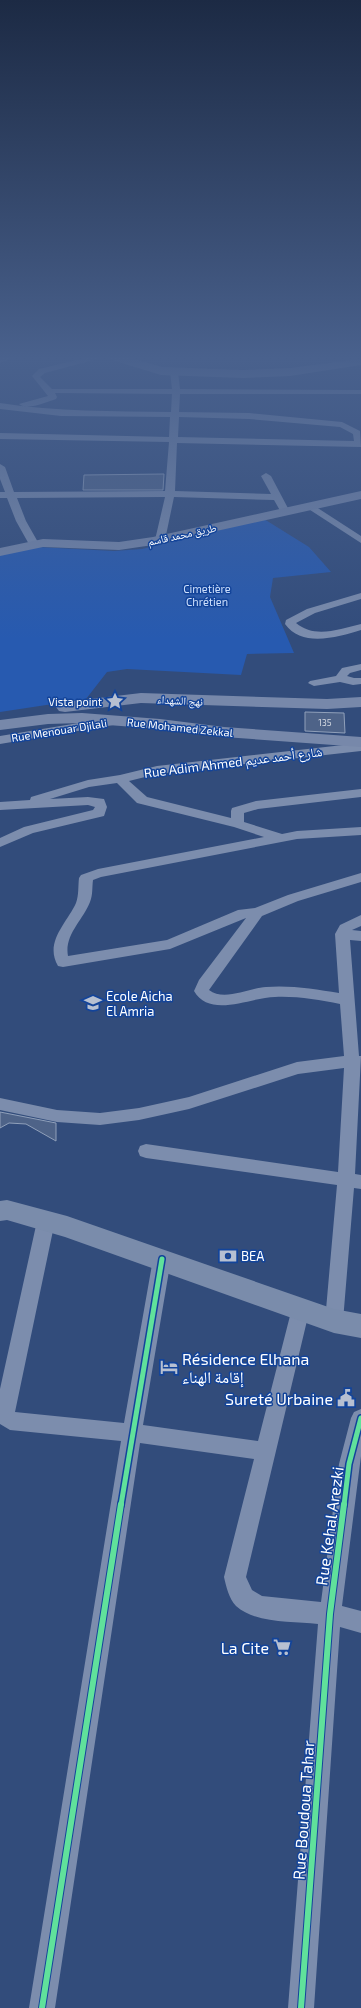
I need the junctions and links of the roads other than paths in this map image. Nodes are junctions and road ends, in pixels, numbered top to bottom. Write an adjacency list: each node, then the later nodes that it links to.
1 (173, 451): 4 (street)
2 (0, 467): 6 (street)
3 (266, 476): 8 (street)
4 (170, 494): 6 (street); 8 (street); 11 (street)
5 (0, 495): 6 (street)
6 (11, 495): 13 (street)
7 (361, 495): 9 (street, طريق محمد قاسم)
8 (276, 497): 10 (street)
9 (310, 506): 10 (street, طريق محمد قاسم); 12 (street)
10 (285, 512): 11 (street, طريق محمد قاسم)
11 (160, 540): 13 (street, طريق محمد قاسم)
12 (361, 540)
13 (34, 544): 14 (street, طريق محمد قاسم)
14 (0, 552)
15 (361, 596): 16 (street)
16 (361, 627)
17 (361, 667): 18 (street)
18 (341, 678): 19 (street); 20 (street)
19 (361, 681)
20 (314, 683)
21 (361, 702): 22 (street, نهج الشهداء)
22 (0, 716)
23 (118, 720): 24 (street, Rue Mohamed Zekkal); 25 (street, Rue Menouar Djilali); 26 (street, Rue Mohamed Zekkal)
24 (0, 725)
25 (0, 740)
26 (361, 742)
27 (361, 747): 28 (street, Rue Adim Ahmed شارع أحمد عديم)
28 (120, 779): 31 (street); 32 (street, Rue Adim Ahmed شارع أحمد عديم)
29 (361, 793): 32 (street)
30 (0, 806): 31 (street)
31 (22, 806): 35 (street)
32 (238, 824): 34 (street, Rue Adim Ahmed شارع أحمد عديم)
33 (361, 831): 34 (street, Rue Adim Ahmed شارع أحمد عديم)
34 (281, 838): 37 (street)
35 (0, 843)
36 (361, 877): 37 (street)
37 (257, 913): 41 (street)
38 (361, 920): 39 (street)
39 (342, 934): 40 (street); 41 (street)
40 (361, 936)
41 (347, 1000): 42 (street)
42 (357, 1061): 43 (street); 45 (street)
43 (0, 1104)
44 (146, 1151): 45 (street)
45 (354, 1181): 50 (street)
46 (0, 1211): 47 (main road)
47 (46, 1221): 48 (main road); 53 (street)
48 (162, 1259): 49 (main road); 53 (street)
49 (300, 1308): 50 (main road); 54 (street)
50 (334, 1321): 51 (main road)
51 (361, 1326)
52 (361, 1418): 55 (street, Rue Kehal Arezki)
53 (132, 1433): 54 (street); 57 (street)
54 (266, 1452): 55 (street)
55 (330, 1614): 56 (street); 58 (street, Rue Boudoua Tahar)
56 (361, 1622)
57 (42, 2008)
58 (301, 2008)

